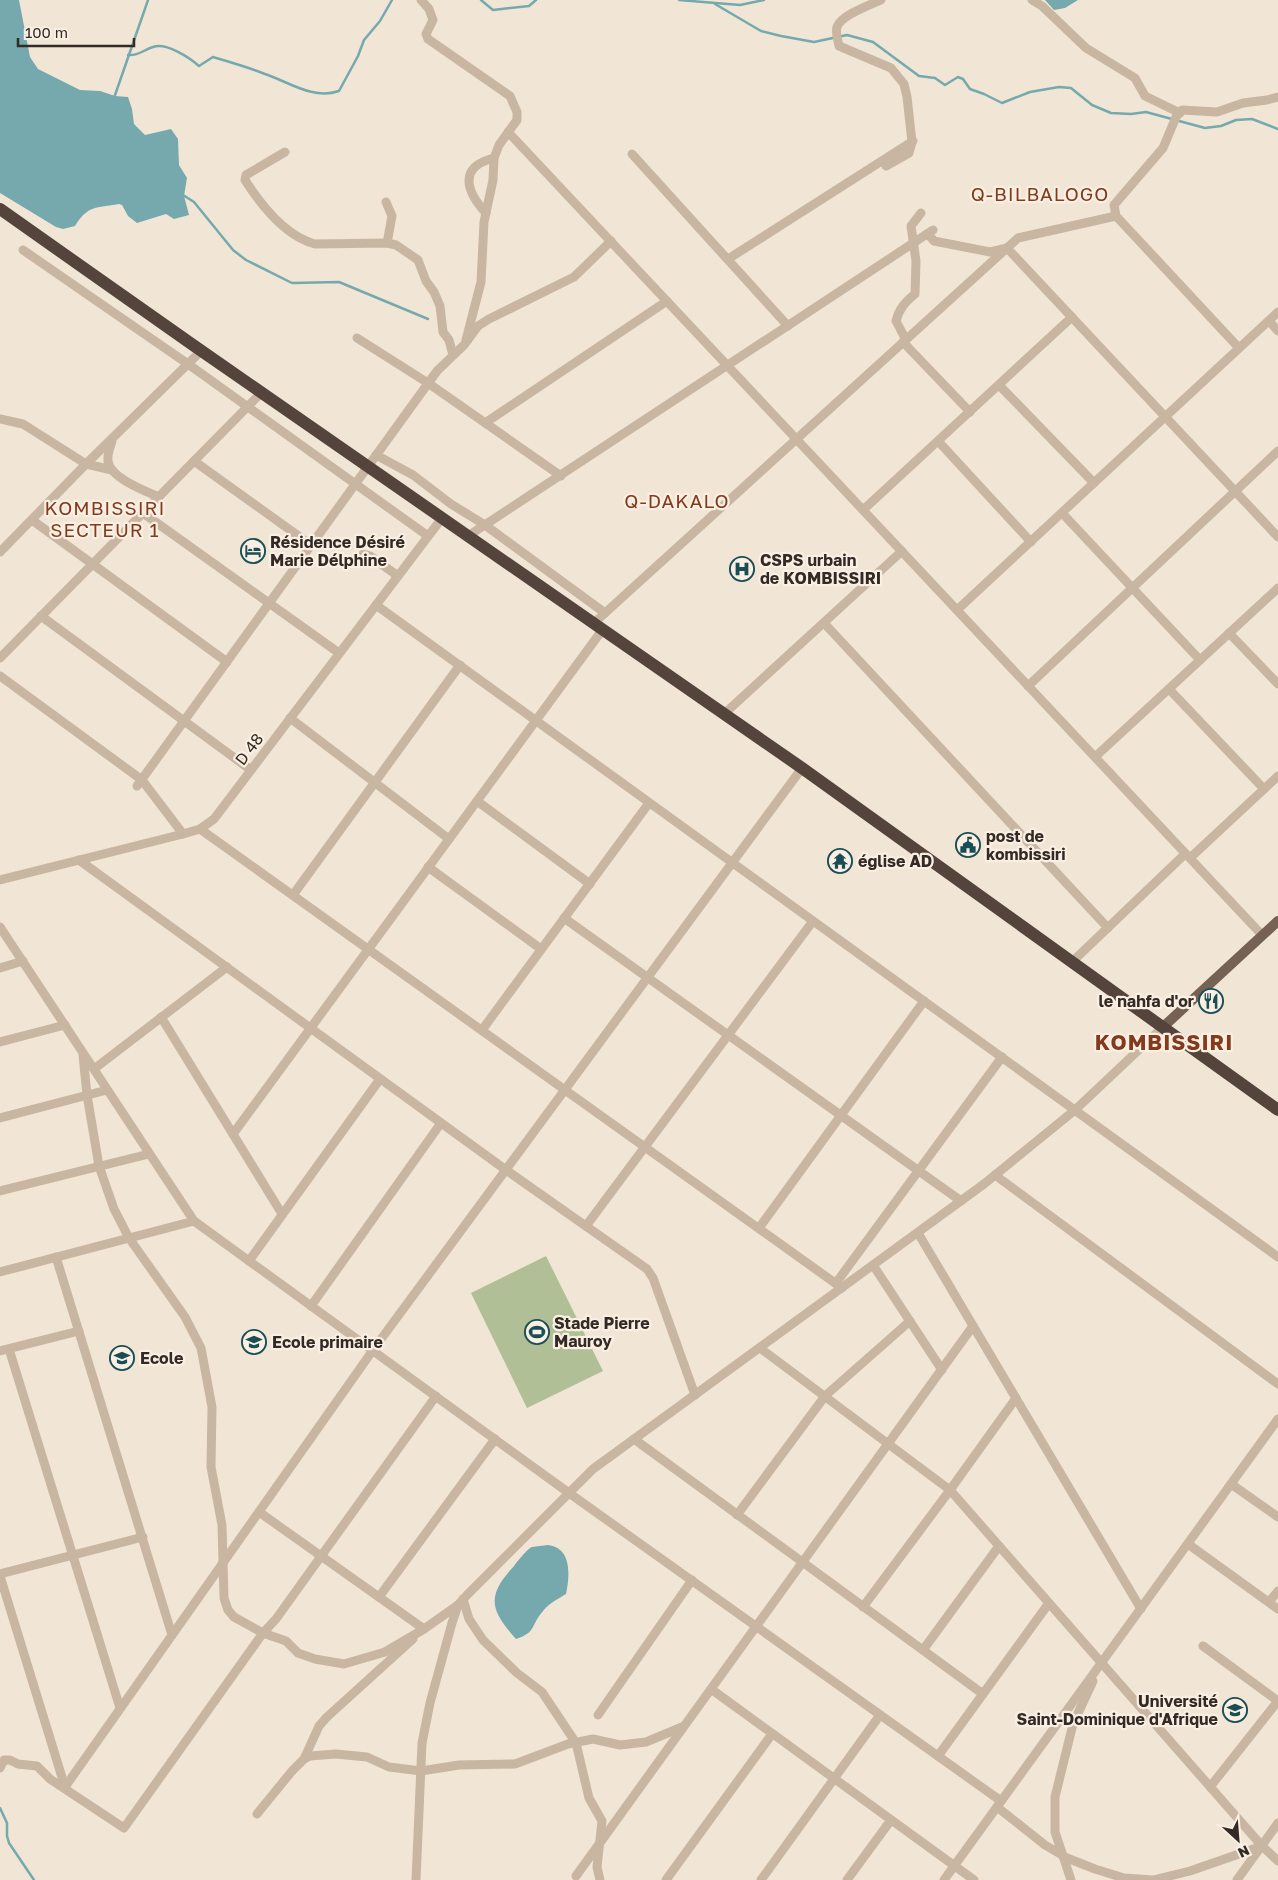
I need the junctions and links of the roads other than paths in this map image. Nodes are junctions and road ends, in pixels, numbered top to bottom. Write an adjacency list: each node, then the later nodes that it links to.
1 (422, 0): 6 (street)
2 (881, 0): 7 (street)
3 (1032, 0): 5 (street)
4 (1278, 97): 5 (street)
5 (1176, 118): 16 (street)
6 (508, 132): 10 (street); 17 (street)
7 (914, 140): 11 (street); 22 (street)
8 (285, 152): 18 (street)
9 (632, 154): 22 (street)
10 (494, 158): 14 (street); 14 (street)
11 (886, 166)
12 (386, 202): 18 (street)
13 (0, 209): 33 (highway)
14 (486, 213): 31 (street)
15 (921, 213): 19 (street)
16 (1116, 216): 20 (street); 32 (street)
17 (611, 241): 23 (street); 31 (street)
18 (387, 243): 34 (street)
19 (913, 243): 20 (street); 27 (street); 30 (street)
20 (1007, 248): 25 (street); 30 (street)
21 (23, 250): 35 (street)
22 (728, 259): 27 (street)
23 (667, 301): 36 (street); 44 (street)
24 (1278, 312): 26 (street)
25 (1072, 317): 38 (street); 42 (street)
26 (1269, 321): 28 (street); 32 (street)
27 (788, 326): 36 (street)
28 (1278, 331)
29 (357, 338): 37 (street)
30 (904, 341): 41 (street); 46 (street)
31 (464, 344): 34 (street)
32 (1239, 348): 42 (street)
33 (201, 351): 35 (street); 39 (highway)
34 (453, 355): 37 (street)
35 (188, 364): 40 (street); 45 (street)
36 (728, 366): 46 (street); 54 (street)
37 (428, 383): 44 (street); 49 (street)
38 (999, 385): 41 (street); 55 (street)
39 (262, 393): 40 (street); 52 (highway)
40 (248, 407): 50 (street); 56 (street)
41 (970, 412): 47 (street)
42 (1165, 417): 55 (street); 57 (street)
43 (0, 419): 51 (street)
44 (485, 422): 54 (street)
45 (113, 438): 51 (street); 53 (street)
46 (797, 439): 59 (street); 80 (street)
47 (938, 440): 59 (street); 68 (street)
48 (1278, 451): 57 (street)
49 (376, 455): 52 (street); 64 (street)
50 (194, 461): 58 (street); 69 (street)
51 (86, 464): 53 (street); 63 (street)
52 (368, 467): 56 (street); 62 (highway)
53 (112, 470): 58 (street)
54 (560, 476): 64 (street)
55 (1094, 483): 61 (street)
56 (356, 484): 65 (street); 69 (street)
57 (1235, 491): 67 (street); 75 (street)
58 (159, 497): 60 (street)
59 (863, 510): 70 (street)
60 (143, 513): 73 (street); 77 (street)
61 (1062, 513): 68 (street); 75 (street)
62 (442, 518): 65 (street, D 48); 66 (highway)
63 (32, 520): 71 (street); 73 (street)
64 (485, 525): 66 (street); 80 (street)
65 (428, 536): 74 (street, D 48)
66 (468, 536): 83 (highway)
67 (1278, 537)
68 (1031, 542): 79 (street)
69 (311, 545): 77 (street)
70 (902, 551): 79 (street); 82 (street)
71 (0, 552)
72 (363, 554): 74 (street)
73 (92, 564): 81 (street); 88 (street)
74 (398, 576): 78 (street, D 48)
75 (1132, 588): 87 (street); 92 (street)
76 (1278, 588): 84 (street)
77 (269, 603): 85 (street); 88 (street)
78 (376, 605): 85 (street, D 48); 89 (street)
79 (957, 610): 92 (street)
80 (605, 613): 83 (street)
81 (41, 616): 86 (street); 97 (street)
82 (824, 623): 94 (street); 121 (street)
83 (599, 626): 94 (highway); 96 (street)
84 (1229, 633): 87 (street); 91 (street)
85 (339, 653): 95 (street, D 48)
86 (0, 658)
87 (1200, 660): 93 (street)
88 (227, 662): 97 (street)
89 (460, 665): 96 (street); 102 (street)
90 (0, 676): 103 (street)
91 (1278, 684)
92 (1028, 686): 98 (street)
93 (1169, 689): 98 (street); 104 (street)
94 (724, 714): 99 (highway)
95 (290, 718): 100 (street, D 48); 102 (street)
96 (536, 720): 105 (street); 106 (street)
97 (184, 721): 100 (street); 103 (street)
98 (1095, 757): 110 (street)
99 (802, 768): 112 (street); 126 (highway)
100 (251, 770): 107 (street, D 48)
101 (1278, 776): 104 (street)
102 (375, 782): 109 (street); 116 (street)
103 (140, 783): 108 (street)
104 (1264, 789): 110 (street)
105 (477, 801): 109 (street); 115 (street)
106 (649, 803): 112 (street); 115 (street)
107 (200, 829): 108 (street, D 48); 116 (street)
108 (183, 834): 111 (street, D 48)
109 (450, 838): 113 (street)
110 (1187, 856): 121 (street); 122 (street)
111 (79, 860): 114 (street, D 48); 127 (street)
112 (732, 863): 118 (street); 129 (street)
113 (428, 867): 123 (street); 124 (street)
114 (0, 880)
115 (590, 884): 117 (street)
116 (293, 895): 123 (street)
117 (564, 918): 124 (street); 129 (street)
118 (813, 921): 130 (street); 136 (street)
119 (1278, 921): 122 (main road)
120 (0, 927): 125 (street)
121 (1108, 928): 126 (street)
122 (1262, 936): 133 (main road)
123 (369, 949): 134 (street); 135 (street)
124 (541, 949): 135 (street)
125 (23, 961): 128 (street); 132 (street)
126 (1073, 961): 133 (highway)
127 (227, 967): 131 (street); 134 (street)
128 (0, 968)
129 (648, 978): 136 (street); 143 (street)
130 (924, 1001): 139 (street); 147 (street)
131 (162, 1017): 140 (street); 150 (street)
132 (65, 1025): 137 (street); 138 (street)
133 (1163, 1027): 145 (street); 146 (highway)
134 (311, 1028): 141 (street); 150 (street)
135 (482, 1030): 143 (street)
136 (728, 1035): 147 (street); 151 (street)
137 (0, 1042)
138 (83, 1052): 140 (street); 144 (street)
139 (1002, 1057): 145 (street); 155 (street)
140 (94, 1069): 142 (street)
141 (380, 1079): 149 (street); 159 (street)
142 (107, 1090): 144 (street); 152 (street)
143 (565, 1090): 151 (street); 154 (street)
144 (87, 1095): 148 (street); 153 (street)
145 (1075, 1110): 156 (street); 166 (street)
146 (1278, 1110)
147 (841, 1116): 155 (street); 162 (street)
148 (0, 1118)
149 (441, 1123): 154 (street); 171 (street)
150 (234, 1134): 159 (street)
151 (645, 1147): 161 (street); 162 (street)
152 (150, 1154): 153 (street); 160 (street)
153 (99, 1166): 157 (street); 164 (street)
154 (506, 1170): 161 (street); 177 (street)
155 (918, 1171): 158 (street); 170 (street)
156 (995, 1176): 158 (street); 179 (street)
157 (0, 1191)
158 (960, 1202): 163 (street)
159 (282, 1214): 167 (street)
160 (194, 1221): 164 (street); 167 (street)
161 (586, 1226): 180 (street)
162 (759, 1228): 170 (street)
163 (918, 1232): 168 (street); 173 (street)
164 (129, 1238): 165 (street); 200 (street)
165 (56, 1257): 169 (street); 174 (street)
166 (1278, 1257)
167 (249, 1261): 171 (street)
168 (873, 1265): 170 (street); 172 (street)
169 (0, 1272)
170 (839, 1285): 175 (street)
171 (311, 1306): 177 (street)
172 (910, 1321): 178 (street); 182 (street)
173 (973, 1326): 178 (street); 183 (street)
174 (79, 1331): 176 (street); 194 (street)
175 (760, 1348): 180 (street); 182 (street)
176 (4, 1350): 197 (street)
177 (373, 1350): 181 (street); 191 (street)
178 (942, 1370): 187 (street)
179 (1278, 1384)
180 (695, 1395): 186 (street)
181 (436, 1396): 185 (street); 198 (street)
182 (825, 1396): 187 (street); 192 (street)
183 (1016, 1398): 189 (street); 209 (street)
184 (1278, 1419): 188 (street)
185 (495, 1439): 190 (street); 204 (street)
186 (634, 1439): 190 (street); 192 (street)
187 (888, 1444): 189 (street); 199 (street)
188 (1231, 1484): 193 (street); 195 (street)
189 (950, 1490): 196 (street); 208 (street)
190 (569, 1493): 202 (street); 205 (street)
191 (259, 1512): 198 (street); 200 (street)
192 (737, 1514): 199 (street)
193 (1278, 1517)
194 (143, 1537): 197 (street); 214 (street)
195 (1188, 1544): 206 (street); 209 (street)
196 (999, 1546): 207 (street); 216 (street)
197 (73, 1555): 201 (street); 220 (street)
198 (321, 1556): 204 (street); 213 (street)
199 (802, 1562): 208 (street); 211 (street)
200 (223, 1563): 213 (street); 214 (street)
201 (0, 1575): 231 (street)
202 (692, 1580): 211 (street); 222 (street)
203 (1278, 1591): 206 (street)
204 (379, 1597): 212 (street)
205 (461, 1602): 212 (street); 225 (street); 229 (street)
206 (1269, 1602): 210 (street)
207 (1049, 1603): 217 (street); 219 (street)
208 (863, 1607): 216 (street)
209 (1140, 1609): 217 (street)
210 (1278, 1609)
211 (756, 1626): 218 (street); 221 (street)
212 (424, 1629): 213 (street); 227 (street)
213 (263, 1633): 231 (street)
214 (172, 1635): 220 (street)
215 (1203, 1646): 232 (street)
216 (923, 1650): 219 (street)
217 (1101, 1663): 232 (street); 233 (street); 239 (street)
218 (711, 1689): 223 (street); 224 (street)
219 (982, 1694): 226 (street)
220 (120, 1708): 231 (street)
221 (880, 1714): 226 (street); 230 (street)
222 (598, 1715)
223 (684, 1726): 225 (street); 237 (street)
224 (772, 1734): 230 (street); 245 (street)
225 (576, 1743): 229 (street); 237 (street)
226 (938, 1756): 233 (street)
227 (304, 1759): 229 (street); 234 (street)
228 (0, 1768): 231 (street)
229 (421, 1771): 243 (street)
230 (834, 1778): 235 (street); 246 (street)
231 (65, 1787)
232 (1210, 1787): 238 (street)
233 (999, 1804): 239 (street); 241 (street)
234 (257, 1814)
235 (891, 1820): 241 (street); 247 (street)
236 (1278, 1823): 238 (street)
237 (600, 1842): 242 (street); 244 (street)
238 (1262, 1846): 239 (street); 240 (street); 251 (street)
239 (1062, 1855): 250 (street)
240 (1278, 1861)
241 (954, 1866): 248 (street); 249 (street)
242 (576, 1876)
243 (416, 1880)
244 (600, 1880)
245 (668, 1880)
246 (761, 1880)
247 (847, 1880)
248 (944, 1880)
249 (974, 1880)
250 (1072, 1880)
251 (1237, 1880)

